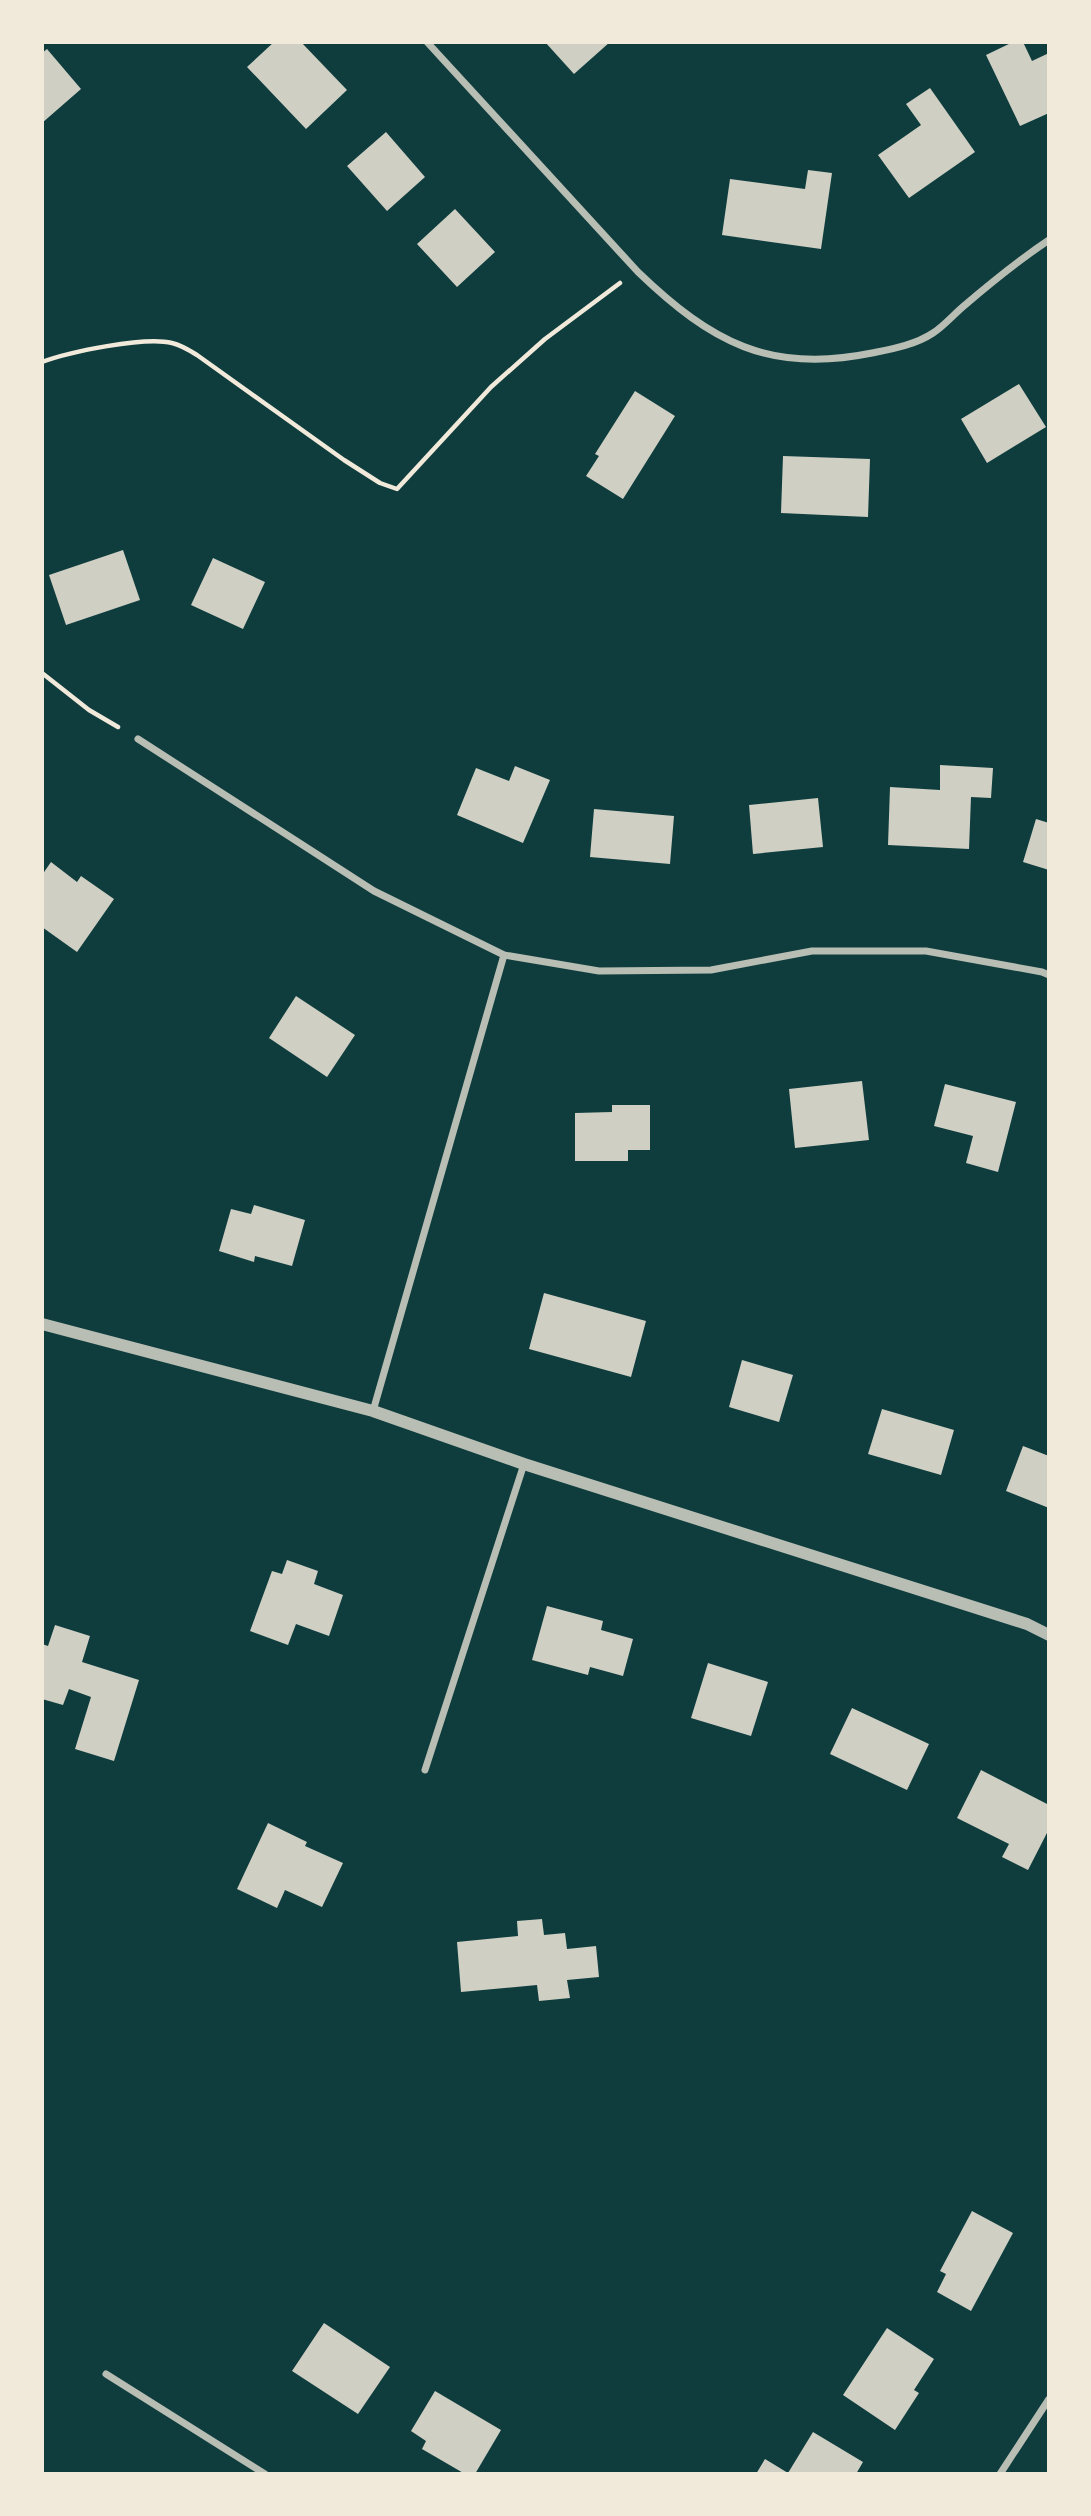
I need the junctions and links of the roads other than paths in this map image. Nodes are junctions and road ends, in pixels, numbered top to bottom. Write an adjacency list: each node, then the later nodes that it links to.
1 (427, 42): 2 (street)
2 (1049, 240)
3 (138, 739): 4 (street)
4 (504, 955): 5 (street); 7 (street)
5 (1049, 975)
6 (42, 1324): 7 (street)
7 (373, 1411): 8 (street)
8 (524, 1464): 9 (street); 10 (street)
9 (1049, 1635)
10 (425, 1770)
11 (106, 2374): 13 (street)
12 (1049, 2399): 14 (street)
13 (265, 2474)
14 (1000, 2474)

